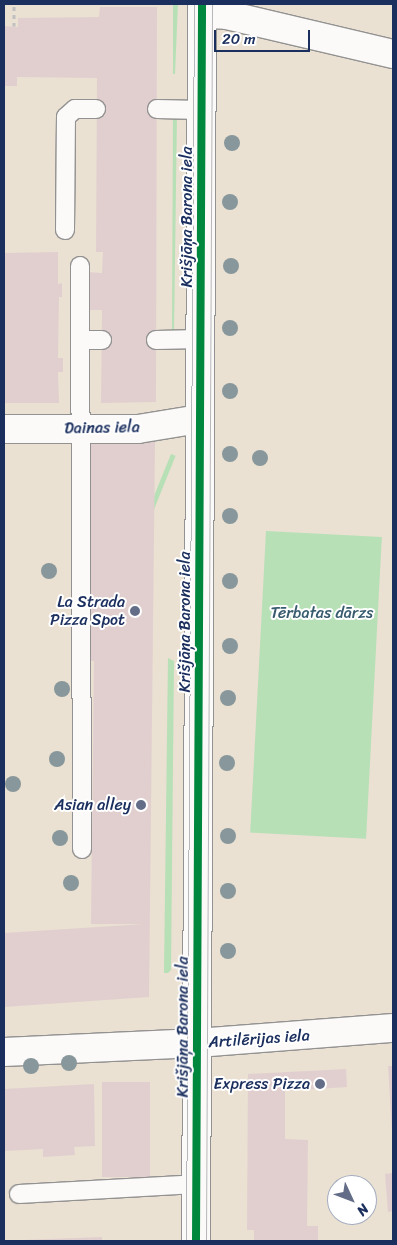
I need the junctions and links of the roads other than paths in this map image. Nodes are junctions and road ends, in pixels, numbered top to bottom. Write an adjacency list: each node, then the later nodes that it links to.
1 (202, 9): 2 (street); 5 (street, Krišjāņa Barona iela)
2 (393, 54)
3 (96, 109): 6 (lane)
4 (157, 109): 5 (lane)
5 (201, 110): 8 (street, Krišjāņa Barona iela)
6 (66, 230)
7 (80, 266): 9 (lane)
8 (200, 339): 11 (lane); 12 (street, Krišjāņa Barona iela)
9 (80, 340): 10 (lane); 14 (lane)
10 (102, 340)
11 (156, 340)
12 (200, 418): 14 (street, Dainas iela); 17 (street, Krišjāņa Barona iela)
13 (4, 429): 14 (street, Dainas iela)
14 (81, 429): 15 (lane)
15 (82, 849)
16 (393, 1028): 17 (street, Artilērijas iela)
17 (197, 1044): 18 (street, Artilērijas iela); 19 (street, Krišjāņa Barona iela)
18 (4, 1052)
19 (196, 1184): 20 (lane); 21 (street, Krišjāņa Barona iela)
20 (19, 1194)
21 (196, 1241)

